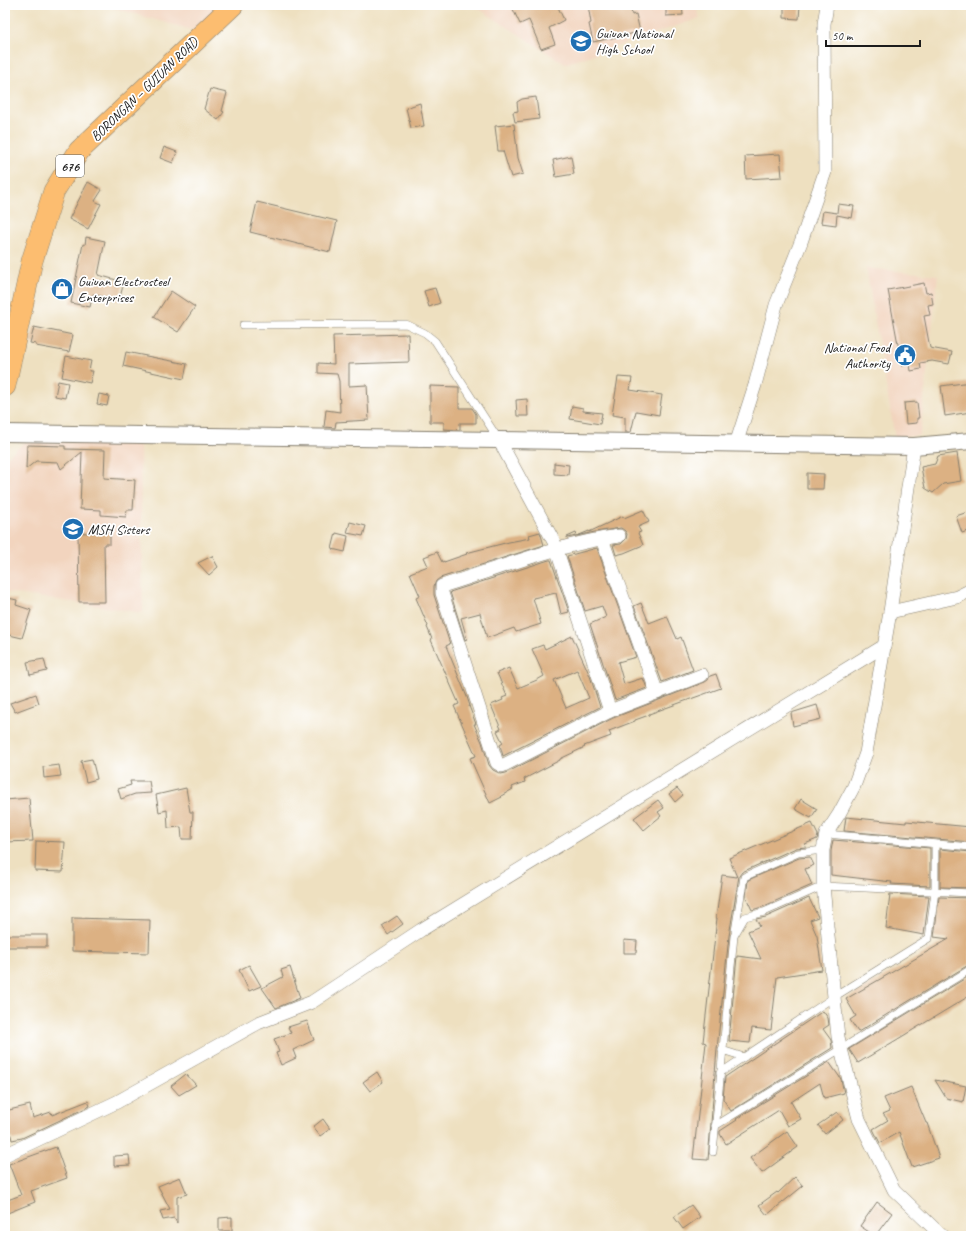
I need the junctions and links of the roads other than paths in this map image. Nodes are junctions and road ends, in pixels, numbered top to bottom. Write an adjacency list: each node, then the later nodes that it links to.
1 (233, 5): 4 (main road, BORONGAN – GUIUAN ROAD / 676)
2 (827, 5): 8 (street)
3 (243, 325): 6 (lane)
4 (5, 386)
5 (5, 433): 6 (street)
6 (499, 440): 8 (street); 12 (street)
7 (971, 441): 9 (street)
8 (736, 444): 9 (street)
9 (914, 446): 14 (street)
10 (619, 536): 11 (street)
11 (602, 539): 12 (street); 17 (street)
12 (557, 549): 18 (street); 18 (street)
13 (971, 590): 14 (street)
14 (890, 612): 15 (street)
15 (884, 646): 19 (street); 35 (street)
16 (702, 675): 17 (street)
17 (657, 693): 18 (street)
18 (610, 711)
19 (826, 834): 20 (lane); 22 (street)
20 (935, 844): 21 (lane); 24 (lane)
21 (971, 847)
22 (823, 850): 23 (street); 26 (lane)
23 (823, 886): 24 (lane); 26 (lane); 28 (street)
24 (935, 891): 25 (lane); 28 (lane)
25 (971, 892)
26 (734, 936): 30 (lane)
27 (971, 969): 29 (lane)
28 (834, 997): 29 (street); 31 (lane)
29 (841, 1049): 33 (lane); 36 (street)
30 (722, 1050): 31 (lane); 32 (lane)
31 (744, 1057): 32 (lane)
32 (720, 1073): 33 (lane)
33 (715, 1126): 34 (lane)
34 (713, 1152)
35 (5, 1155)
36 (942, 1236)

